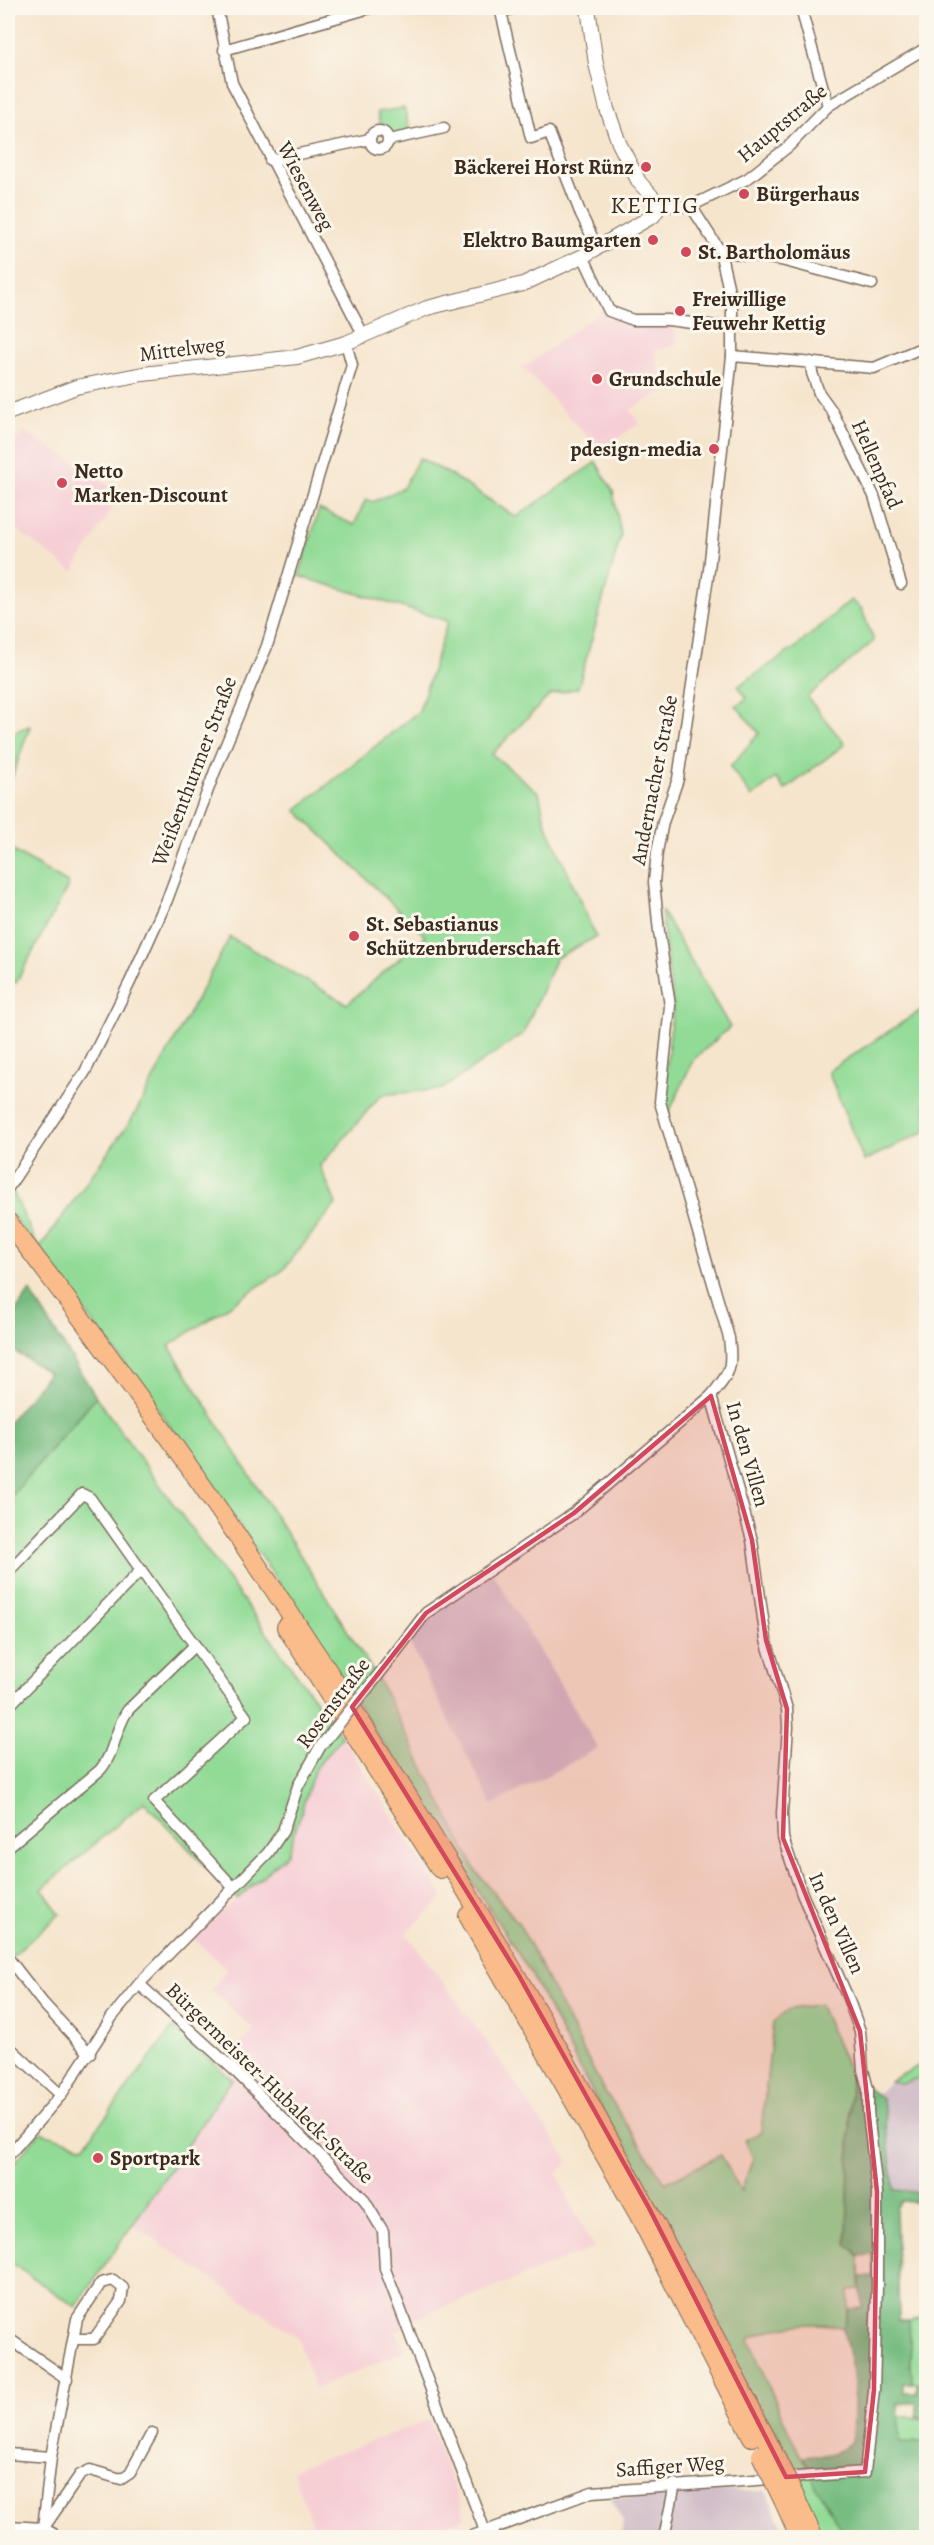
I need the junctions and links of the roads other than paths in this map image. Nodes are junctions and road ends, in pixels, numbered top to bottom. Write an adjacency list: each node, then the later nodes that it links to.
1 (217, 8): 7 (street, Wiesenweg)
2 (370, 8): 7 (street)
3 (515, 8): 13 (street)
4 (588, 8): 11 (street)
5 (803, 8): 8 (street)
6 (927, 48): 8 (street, Hauptstraße)
7 (224, 51): 10 (street, Wiesenweg)
8 (828, 106): 12 (street, Hauptstraße)
9 (444, 128): 10 (street)
10 (270, 160): 18 (street, Wiesenweg)
11 (657, 206): 12 (street); 13 (street)
12 (691, 206): 14 (street, Andernacher Straße)
13 (597, 247): 15 (street)
14 (720, 251): 16 (street); 17 (street, Andernacher Straße)
15 (583, 256): 17 (street); 18 (street)
16 (872, 284)
17 (732, 328): 21 (street, Andernacher Straße)
18 (364, 336): 19 (street, Mittelweg)
19 (346, 343): 23 (street, Mittelweg); 25 (street, Weißenthurmer Straße)
20 (927, 346): 22 (street)
21 (732, 356): 22 (street); 29 (street, Andernacher Straße)
22 (811, 362): 24 (street, Hellenpfad)
23 (8, 413)
24 (901, 584)
25 (8, 1188)
26 (8, 1222): 28 (highway)
27 (8, 1242): 28 (highway)
28 (86, 1333): 51 (highway, bridge)
29 (732, 1363): 30 (street, Rosenstraße)
30 (711, 1396): 36 (street, Rosenstraße, bridge); 49 (street, In den Villen)
31 (141, 1570): 32 (street); 33 (street); 34 (street)
32 (8, 1572)
33 (195, 1645): 35 (street); 36 (street)
34 (8, 1707)
35 (8, 1846)
36 (233, 1887): 38 (street, Rosenstraße)
37 (8, 1958): 40 (street)
38 (139, 1984): 40 (street, Rosenstraße); 54 (street, Bürgermeister-Hubaleck-Straße)
39 (8, 2046): 41 (street)
40 (90, 2054): 41 (street, Rosenstraße)
41 (61, 2095): 42 (street, Rosenstraße)
42 (8, 2156)
43 (8, 2338): 45 (street)
44 (75, 2339): 44 (street); 45 (street)
45 (67, 2379): 48 (street)
46 (152, 2433): 53 (street)
47 (8, 2454): 48 (street)
48 (51, 2457): 53 (street)
49 (865, 2472): 50 (street, Saffiger Weg)
50 (675, 2484): 54 (street, Saffiger Weg); 57 (street)
51 (789, 2499): 58 (highway); 59 (highway)
52 (8, 2526): 53 (street)
53 (43, 2528): 55 (street)
54 (485, 2531): 56 (street)
55 (61, 2538)
56 (467, 2538)
57 (664, 2538)
58 (800, 2538)
59 (814, 2538)

